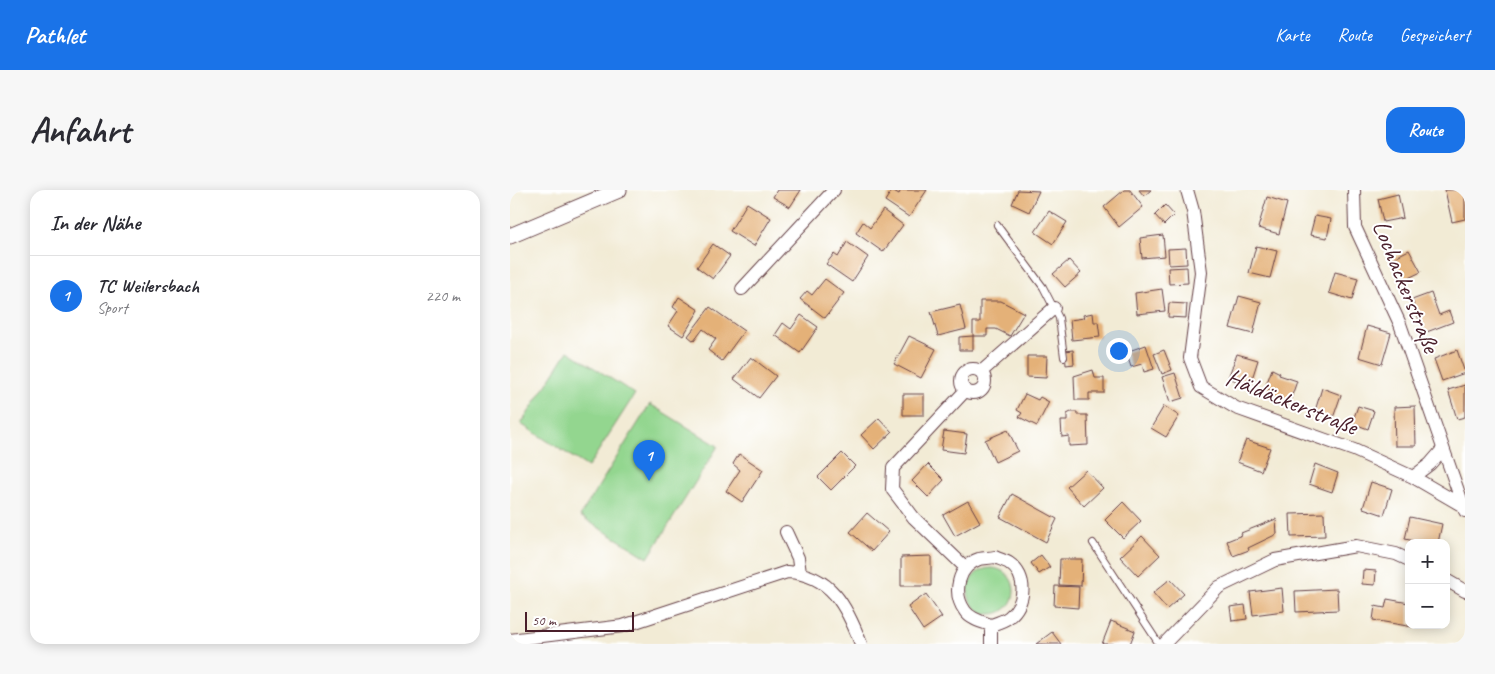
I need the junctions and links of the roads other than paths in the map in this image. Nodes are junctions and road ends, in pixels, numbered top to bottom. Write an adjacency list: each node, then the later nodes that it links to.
1 (834, 190): 7 (street)
2 (1187, 190): 11 (street, Häldäckerstraße)
3 (1354, 190): 10 (street, Lochackerstraße)
4 (615, 192): 6 (street)
5 (997, 225): 8 (lane)
6 (510, 236)
7 (742, 289)
8 (1054, 308): 9 (lane); 16 (street)
9 (1064, 357)
10 (1443, 449): 11 (street); 12 (street, Lochackerstraße)
11 (1413, 477): 12 (street, Häldäckerstraße)
12 (1464, 509)
13 (786, 532): 17 (street)
14 (1093, 543): 24 (lane)
15 (1405, 558): 25 (street)
16 (966, 568): 20 (street); 20 (street)
17 (800, 572): 21 (street); 22 (street)
18 (1450, 582): 19 (street)
19 (1465, 591)
20 (991, 625): 23 (street)
21 (510, 640)
22 (861, 644)
23 (991, 644)
24 (1159, 644)
25 (1164, 644)

